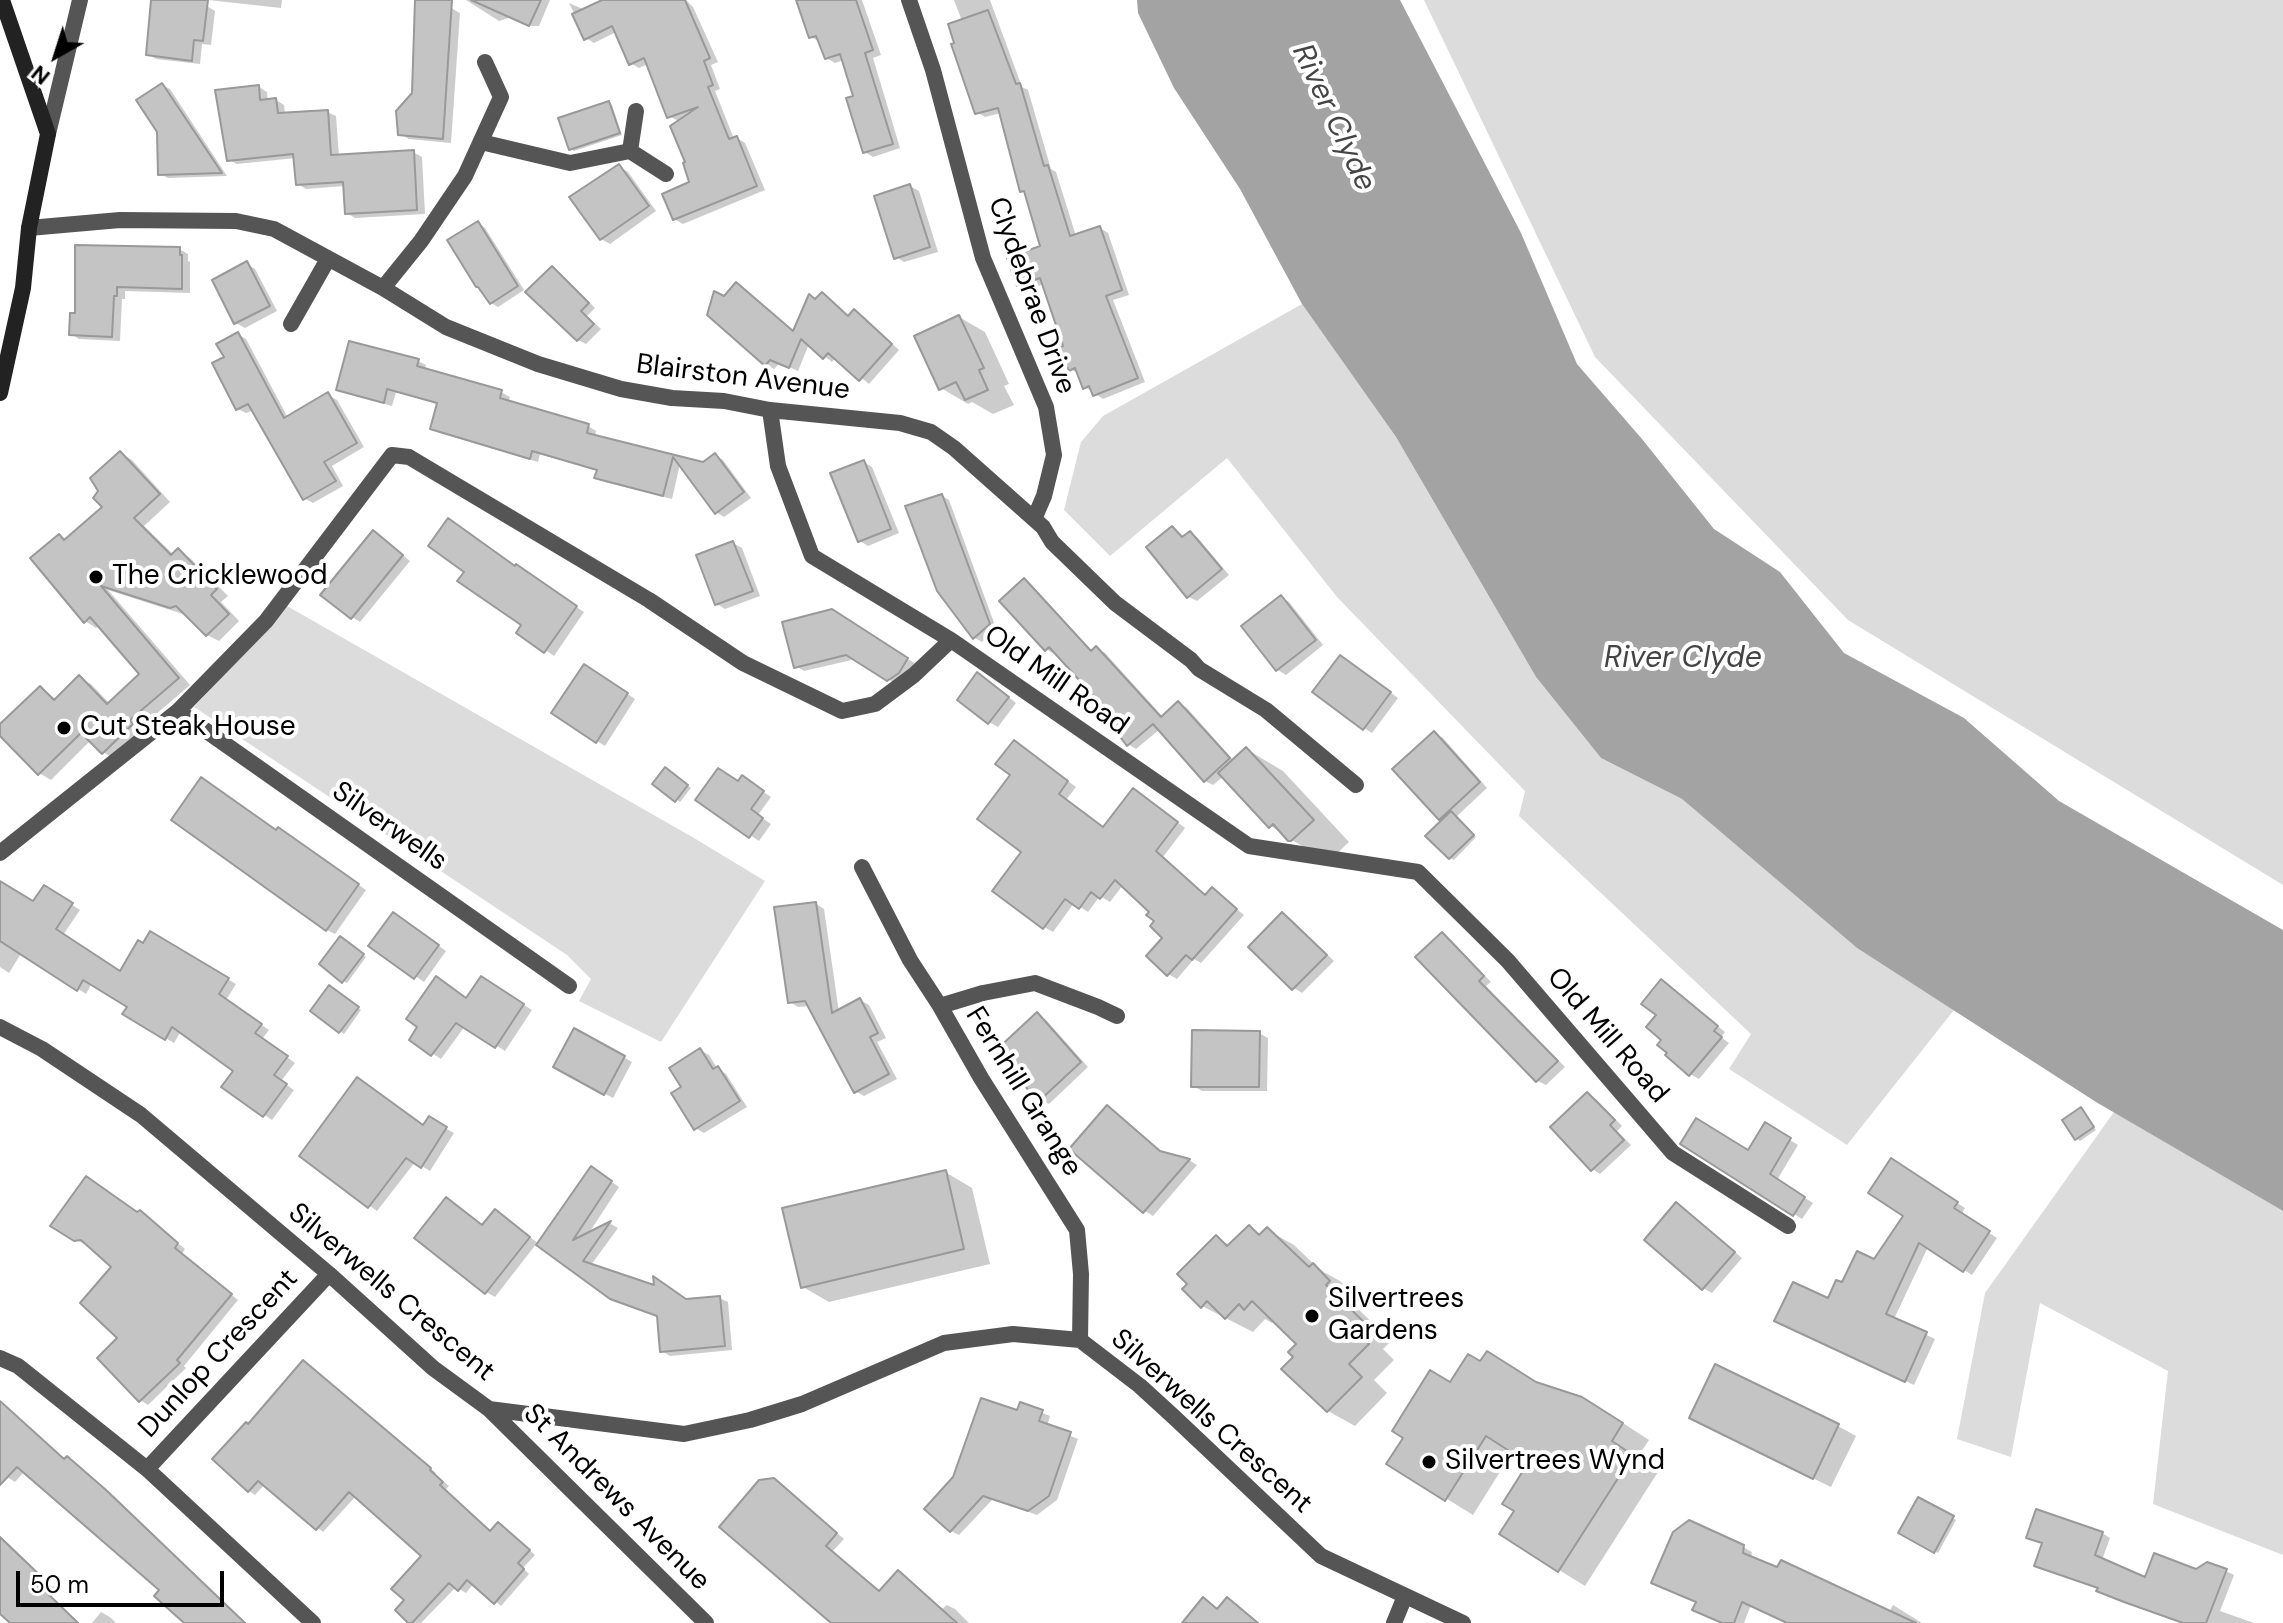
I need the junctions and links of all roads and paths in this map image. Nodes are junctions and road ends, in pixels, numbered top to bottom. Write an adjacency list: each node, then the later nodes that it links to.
1 (2, 0): 6 (main road)
2 (80, 0): 6 (street)
3 (909, 0): 17 (street, Clydebrae Drive)
4 (485, 62): 7 (street)
5 (636, 111): 8 (street)
6 (48, 134): 10 (main road)
7 (481, 142): 8 (street); 12 (street)
8 (630, 151): 9 (street)
9 (666, 174)
10 (29, 228): 11 (street, Blairston Avenue); 14 (main road)
11 (328, 259): 12 (street, Blairston Avenue); 13 (street)
12 (383, 288): 16 (street, Blairston Avenue)
13 (291, 324)
14 (3, 367): 15 (main road)
15 (0, 393)
16 (770, 410): 17 (street, Blairston Avenue); 18 (street)
17 (1034, 519): 20 (street, Blairston Avenue)
18 (951, 640): 19 (street, Old Mill Road); 27 (street, Old Mill Road)
19 (178, 711): 21 (street, Old Mill Road); 23 (street, Silverwells)
20 (1356, 785)
21 (0, 853)
22 (862, 867): 24 (street)
23 (569, 986)
24 (940, 1006): 25 (street, Fernhill Grange); 29 (street, Fernhill Grange)
25 (1117, 1016)
26 (0, 1027): 28 (street, Silverwells Crescent)
27 (1788, 1226)
28 (329, 1274): 31 (street, Silverwells Crescent); 32 (street, Dunlop Crescent)
29 (1080, 1340): 31 (street, Silverwells Crescent); 33 (street, Silverwells Crescent)
30 (0, 1358): 32 (street, Dunlop Crescent)
31 (489, 1409): 35 (street, St Andrews Avenue)
32 (147, 1469): 34 (street, Dunlop Crescent)
33 (1405, 1596): 36 (street); 37 (street, Silverwells Crescent)
34 (313, 1623)
35 (706, 1623)
36 (1394, 1623)
37 (1463, 1623)

